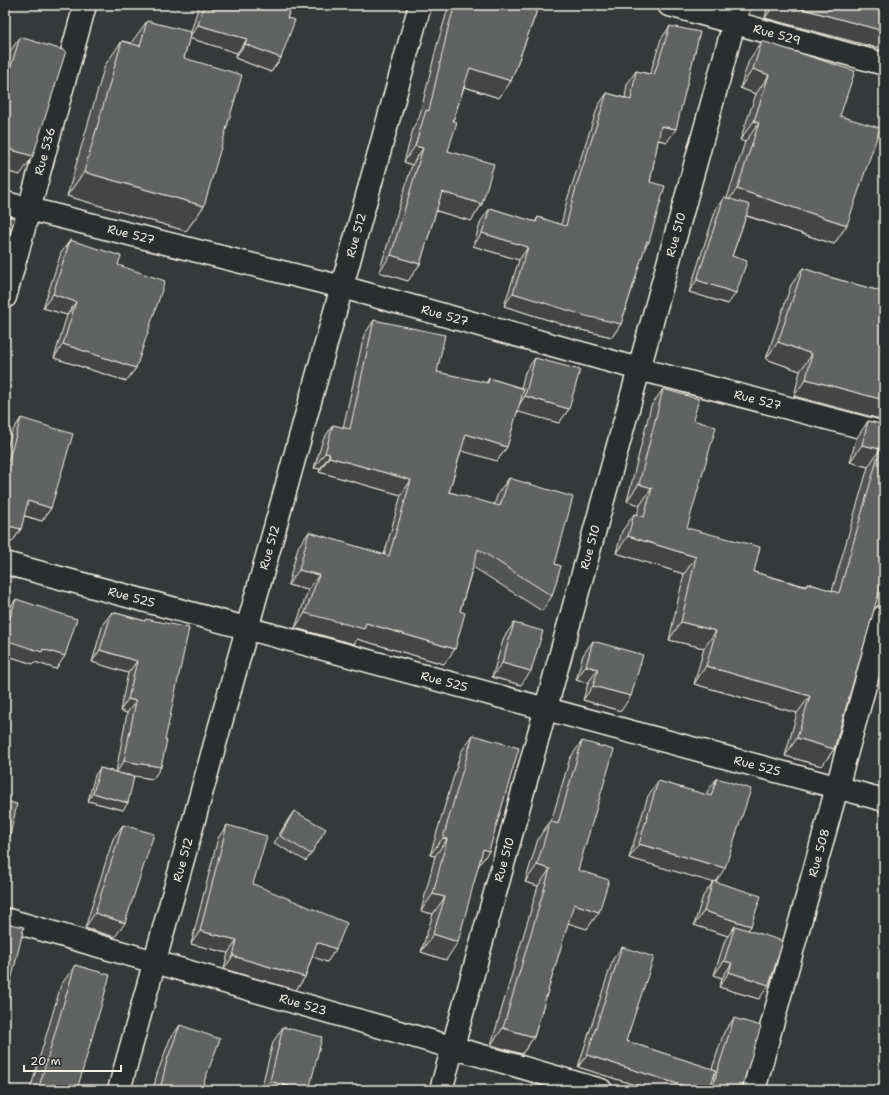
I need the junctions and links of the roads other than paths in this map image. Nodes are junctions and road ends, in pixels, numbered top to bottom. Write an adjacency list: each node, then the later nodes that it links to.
1 (85, 5): 7 (street, Rue 536)
2 (420, 5): 8 (street, Rue 512)
3 (669, 5): 4 (street, Rue 529)
4 (737, 14): 5 (street, Rue 529); 10 (street, Rue 510)
5 (884, 64)
6 (5, 203): 7 (street, Rue 527)
7 (29, 209): 8 (street, Rue 527); 9 (street, Rue 536)
8 (342, 287): 10 (street, Rue 527); 14 (street, Rue 512)
9 (5, 297)
10 (639, 369): 11 (street, Rue 527); 15 (street, Rue 510)
11 (884, 434)
12 (5, 563): 14 (street, Rue 525)
13 (884, 616): 16 (street, Rue 508)
14 (248, 628): 15 (street, Rue 525); 19 (street, Rue 512)
15 (546, 709): 16 (street, Rue 525); 20 (street, Rue 510)
16 (837, 788): 17 (street, Rue 525); 24 (street, Rue 508)
17 (884, 800)
18 (5, 919): 19 (street, Rue 523)
19 (155, 962): 20 (street, Rue 523); 21 (street, Rue 512)
20 (452, 1048): 22 (street, Rue 510); 23 (street, Rue 523)
21 (119, 1090)
22 (441, 1090)
23 (601, 1090)
24 (754, 1090)

